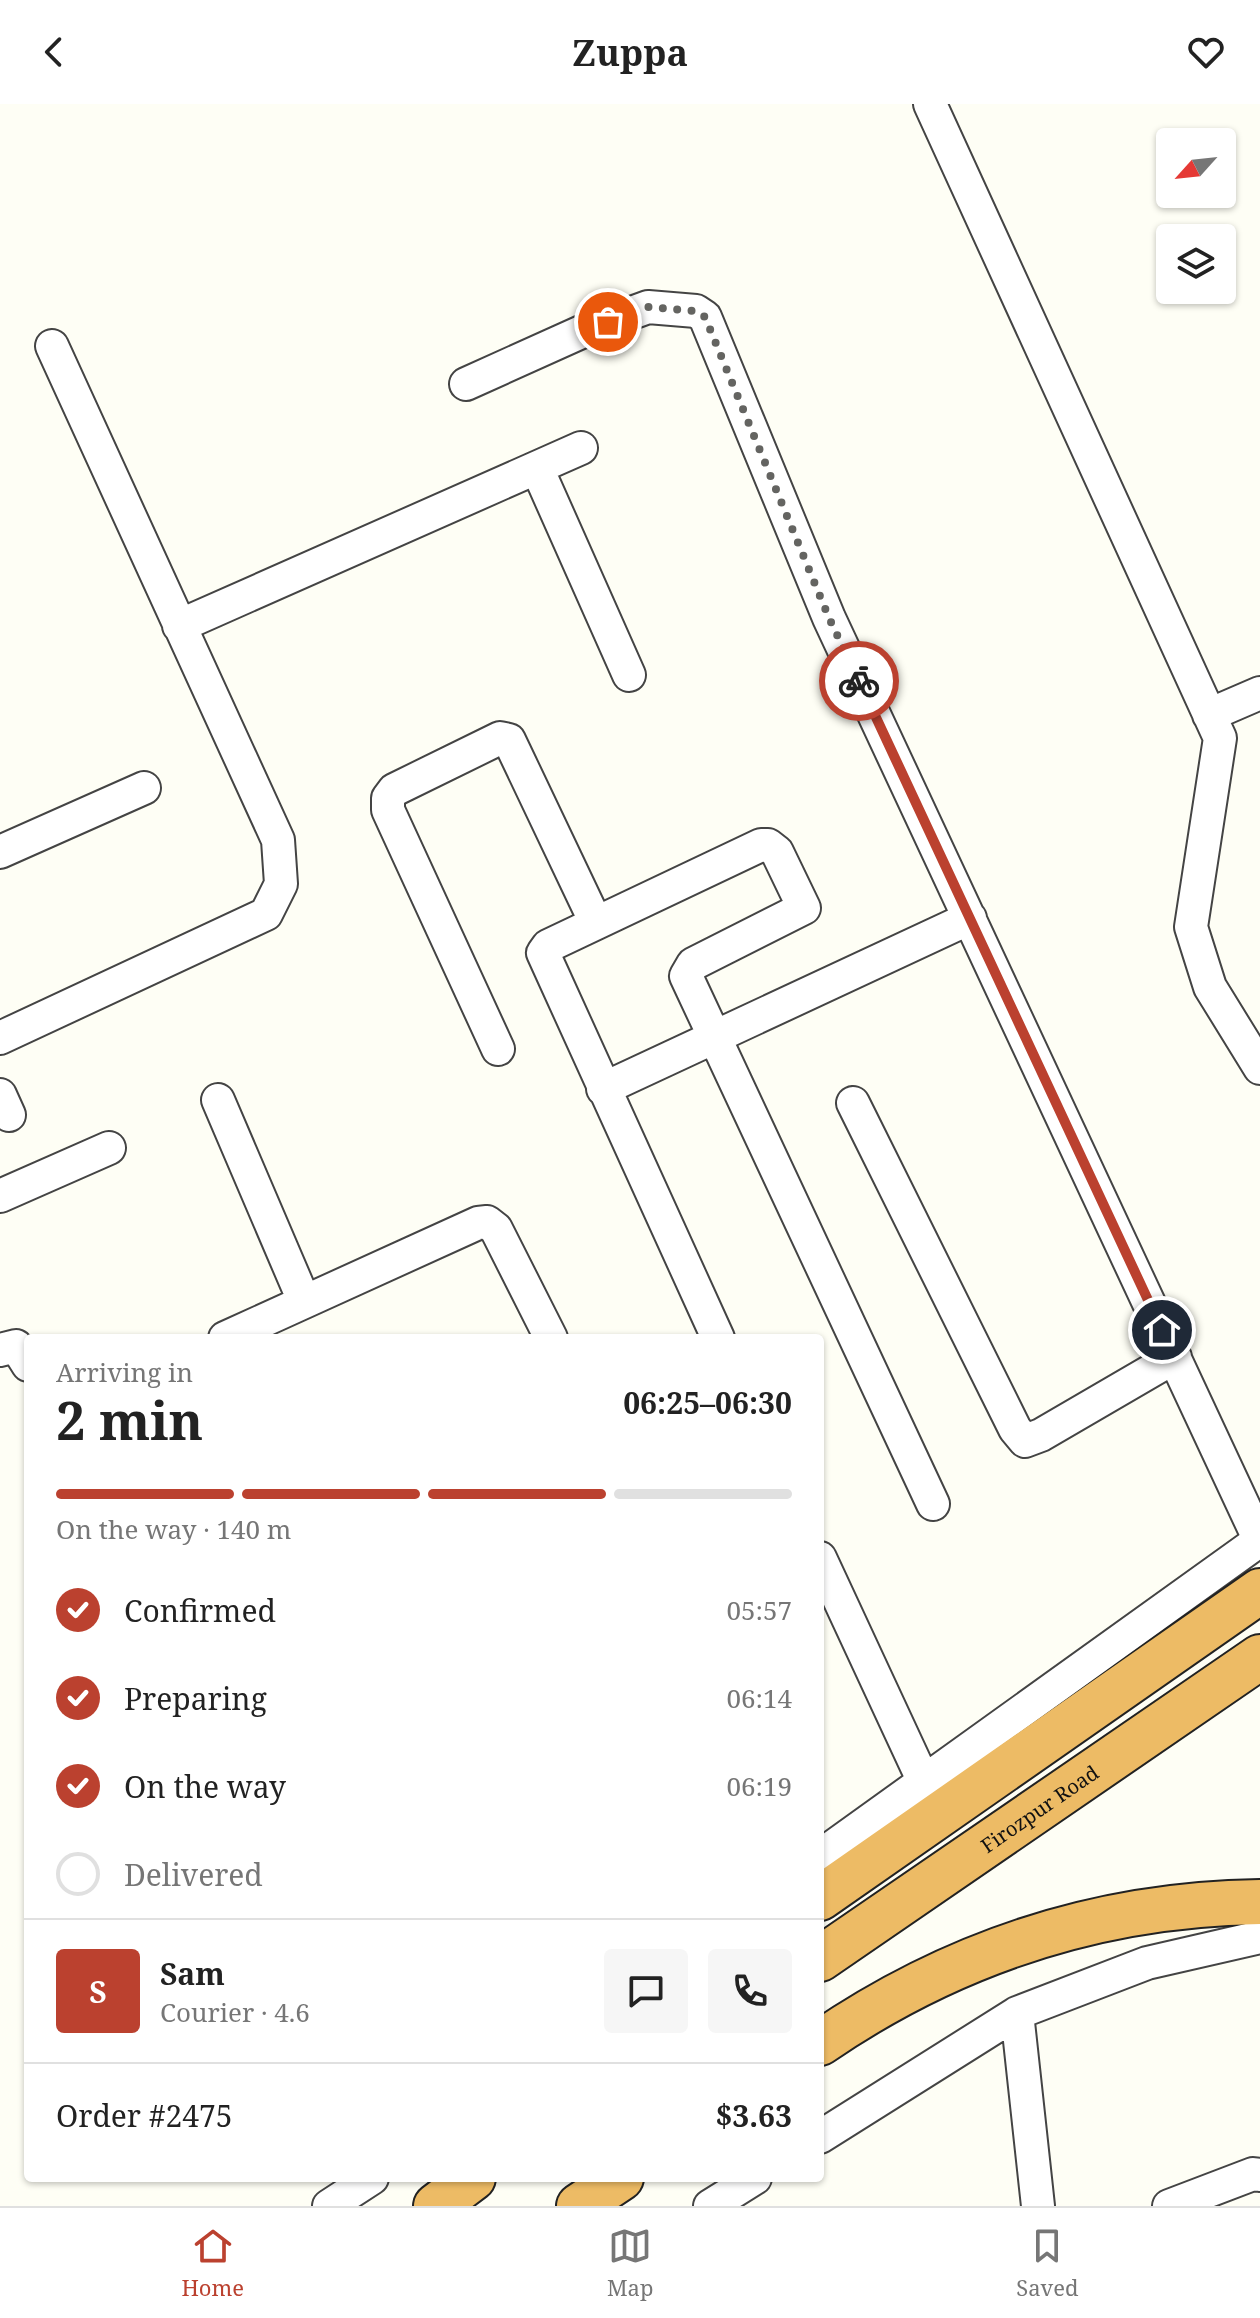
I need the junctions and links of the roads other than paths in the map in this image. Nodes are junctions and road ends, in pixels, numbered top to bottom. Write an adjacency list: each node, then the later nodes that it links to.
1 (930, 104): 9 (street)
2 (52, 346): 6 (street)
3 (466, 384): 12 (street)
4 (581, 448): 5 (street)
5 (537, 468): 6 (street); 7 (street)
6 (179, 626): 15 (street)
7 (629, 675)
8 (1260, 693): 9 (street)
9 (1209, 715): 17 (street)
10 (144, 788): 11 (street)
11 (0, 852)
12 (970, 918): 14 (street); 28 (street)
13 (596, 923): 14 (street); 16 (street); 18 (street)
14 (714, 1036): 18 (street); 30 (street)
15 (0, 1038)
16 (498, 1049)
17 (1260, 1068)
18 (603, 1089): 26 (street)
19 (218, 1100): 23 (street)
20 (853, 1103): 28 (street)
21 (109, 1148): 22 (street)
22 (0, 1196)
23 (304, 1301): 24 (street); 25 (street)
24 (242, 1334)
25 (549, 1334)
26 (716, 1334)
27 (0, 1350): 29 (street)
28 (1175, 1357): 31 (street)
29 (24, 1359)
30 (933, 1504)
31 (1260, 1540): 35 (street)
32 (824, 1567): 35 (street)
33 (1260, 1591): 37 (highway)
34 (1260, 1657): 40 (highway, Firozpur Road)
35 (924, 1782): 36 (street)
36 (824, 1853)
37 (824, 1895)
38 (1260, 1902): 42 (highway)
39 (1260, 1937): 41 (street)
40 (824, 1956)
41 (1017, 2013): 43 (street); 53 (street)
42 (824, 2040)
43 (824, 2134)
44 (1260, 2175): 54 (street)
45 (366, 2182): 49 (street)
46 (468, 2182): 50 (highway)
47 (615, 2182): 51 (highway)
48 (749, 2182): 52 (street)
49 (329, 2206)
50 (436, 2206)
51 (579, 2206)
52 (710, 2206)
53 (1038, 2206)
54 (1169, 2206)

